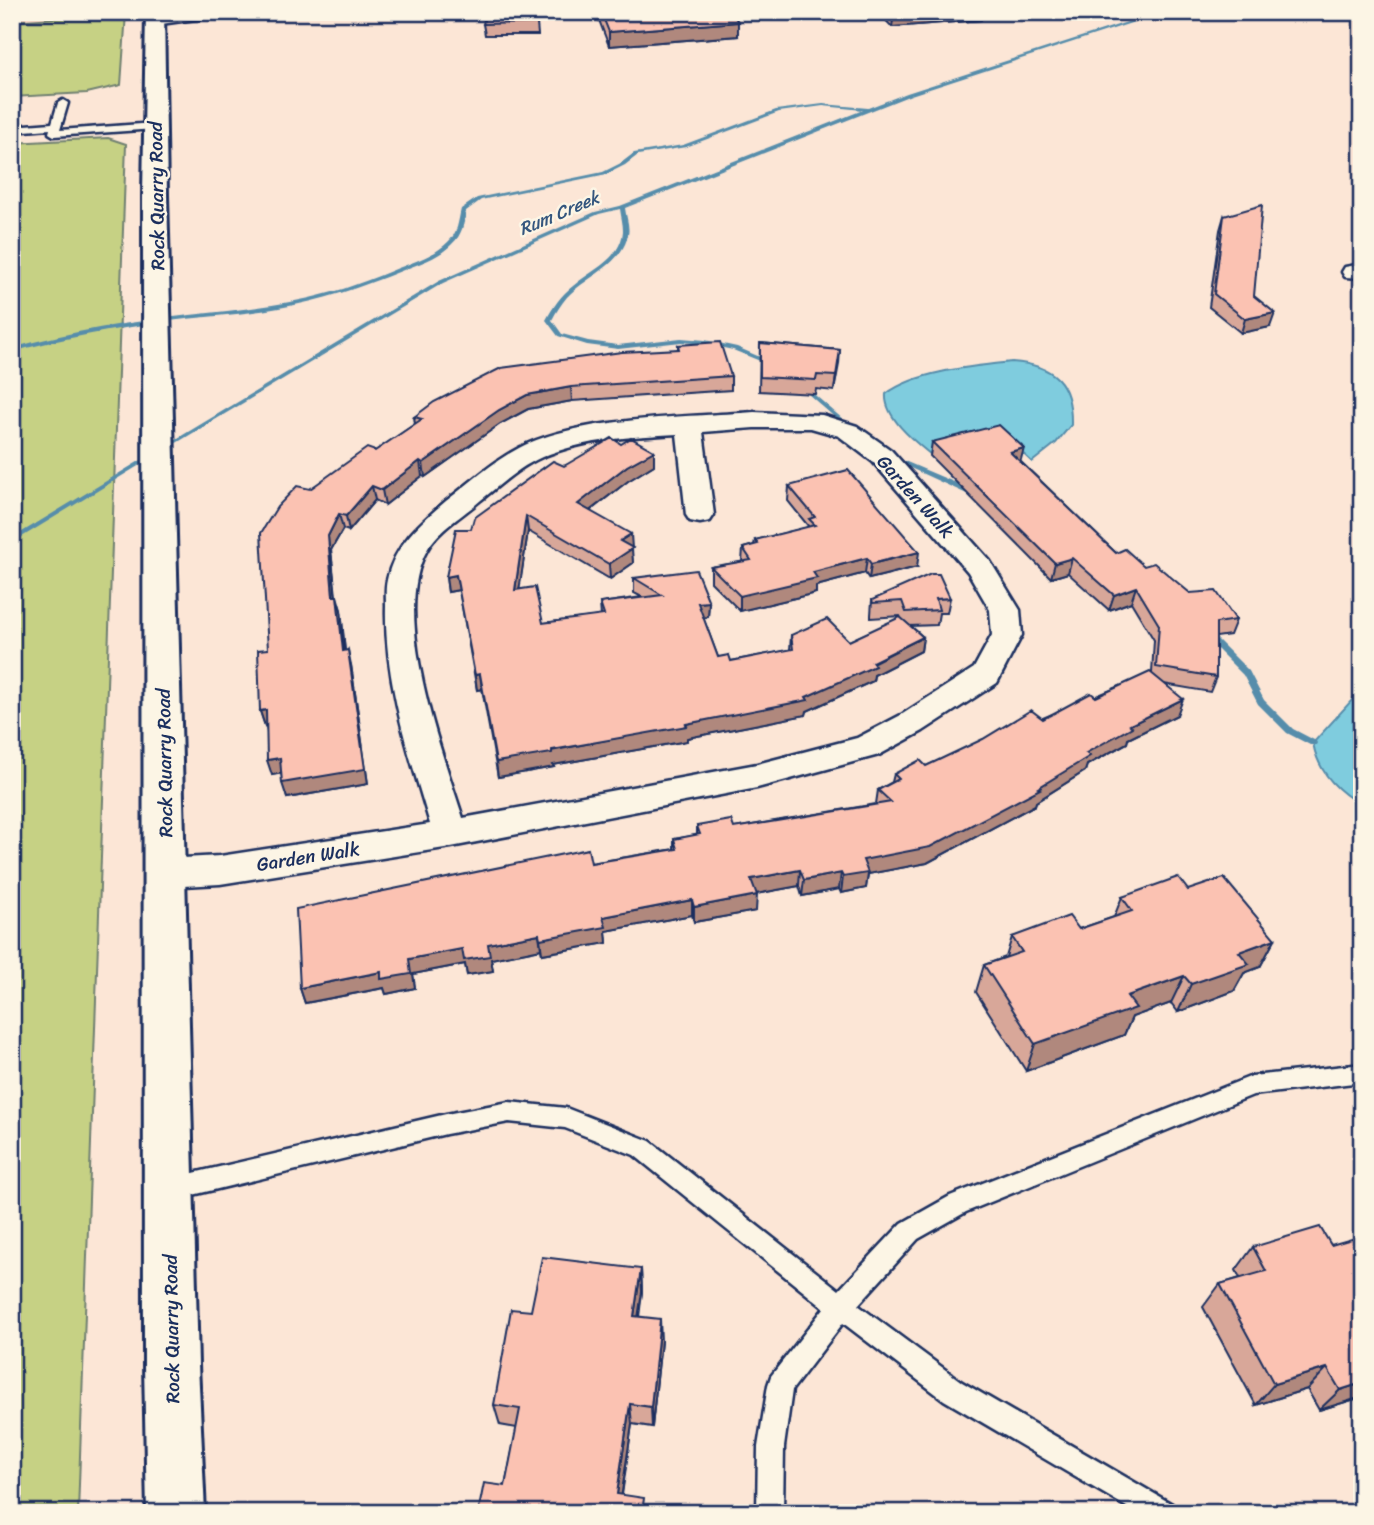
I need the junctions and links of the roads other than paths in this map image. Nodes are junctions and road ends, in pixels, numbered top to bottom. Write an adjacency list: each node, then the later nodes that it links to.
1 (211, 12): 4 (street)
2 (593, 12): 3 (street)
3 (693, 12)
4 (155, 16): 7 (street, Rock Quarry Road)
5 (63, 103): 6 (lane)
6 (56, 126): 7 (lane); 8 (lane)
7 (155, 126): 12 (street, Rock Quarry Road)
8 (12, 129)
9 (689, 424): 10 (street); 11 (street, Garden Walk); 11 (street, Garden Walk)
10 (700, 515)
11 (451, 834): 12 (street, Garden Walk)
12 (165, 873): 14 (street, Rock Quarry Road)
13 (1362, 1073): 15 (lane)
14 (169, 1190): 15 (lane); 16 (street, Rock Quarry Road)
15 (841, 1306): 17 (lane); 18 (lane)
16 (176, 1513)
17 (770, 1513)
18 (1163, 1513)

